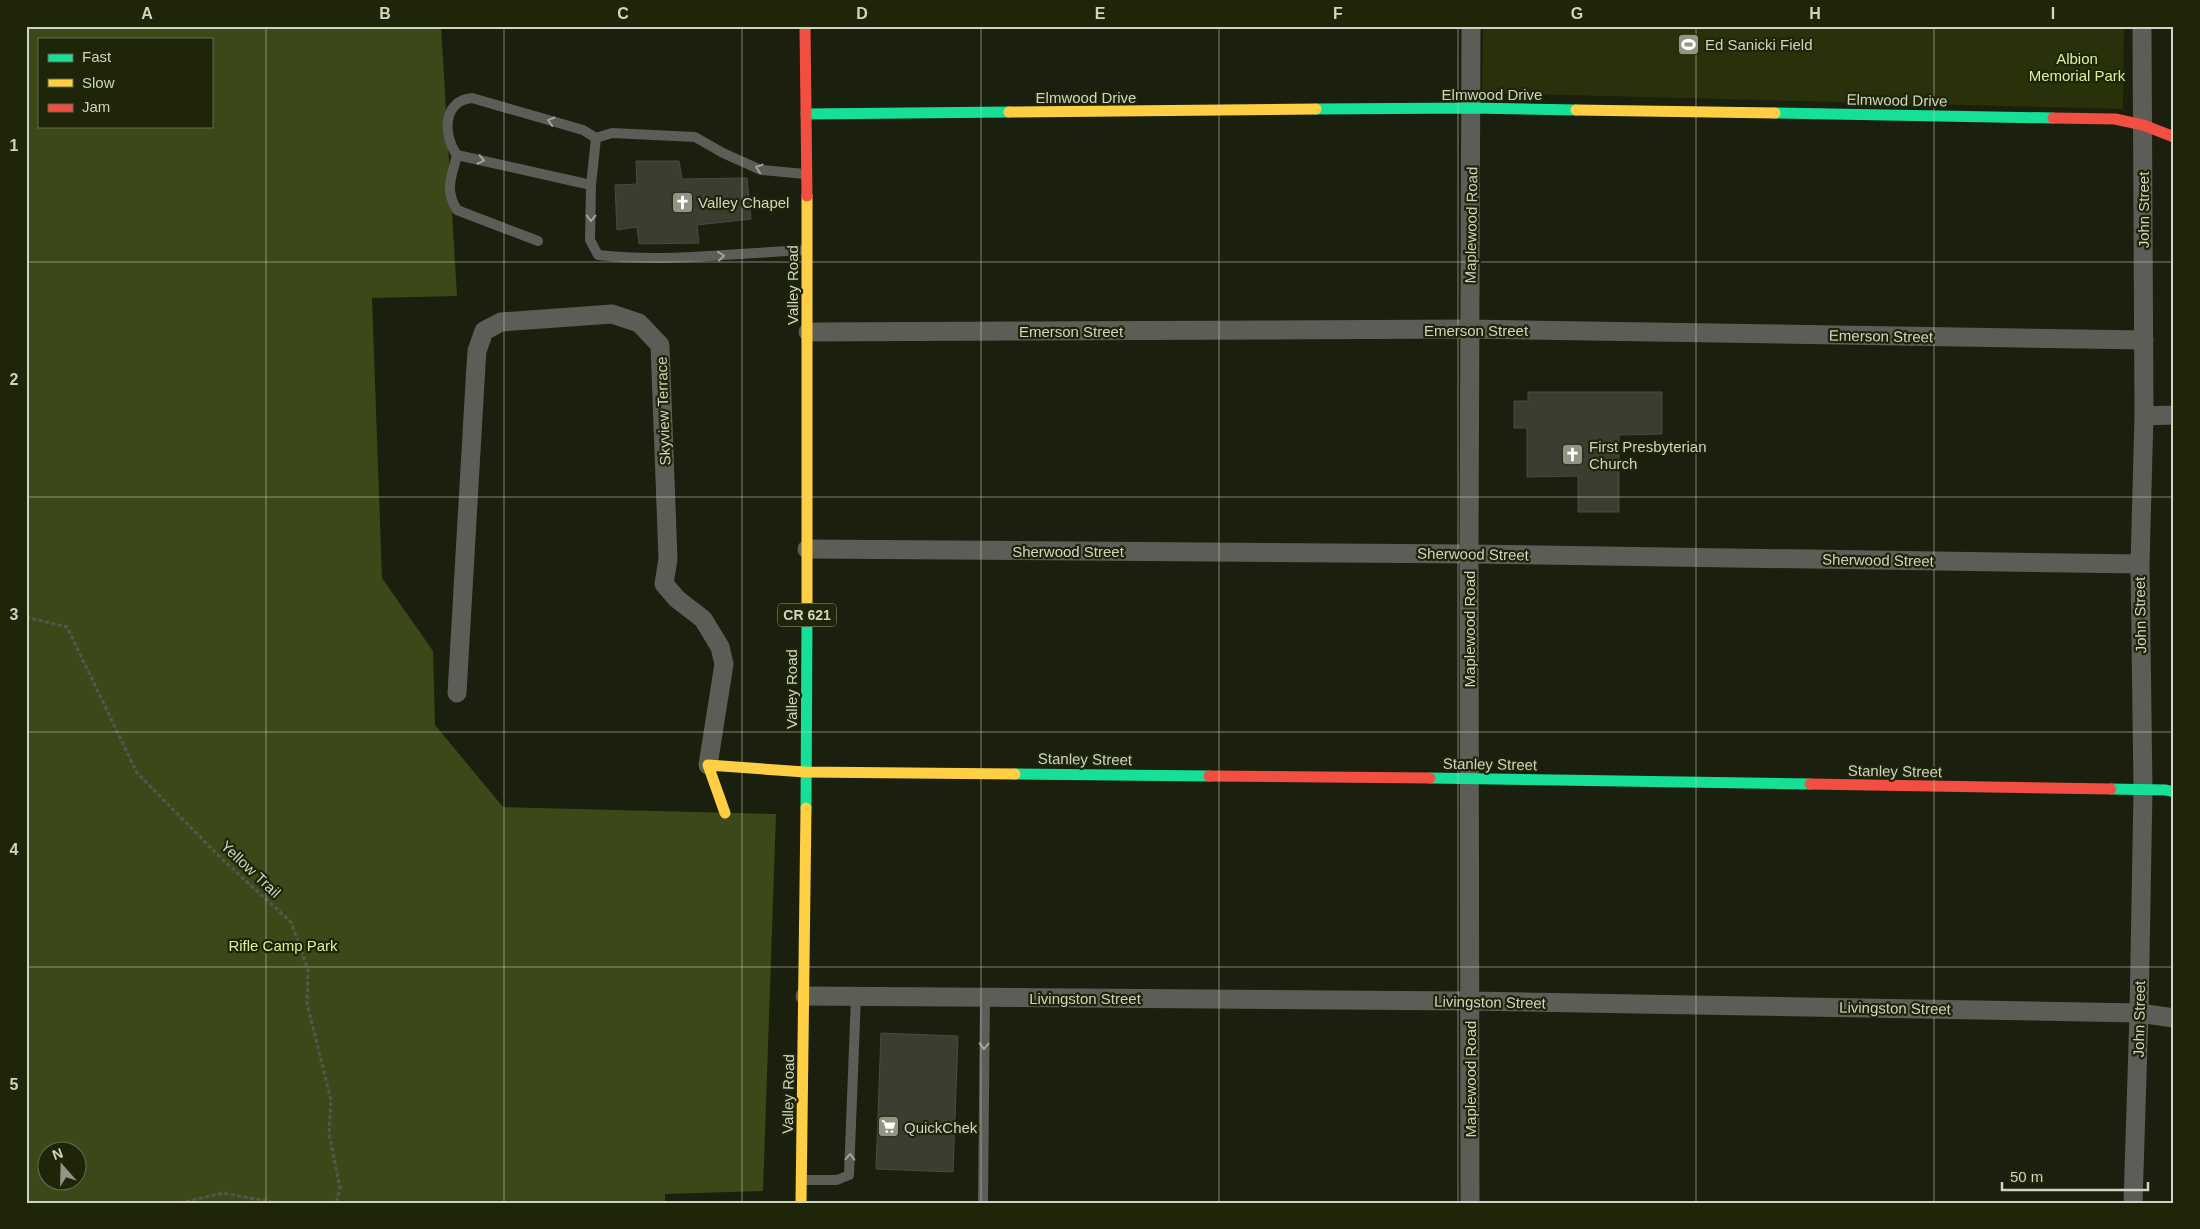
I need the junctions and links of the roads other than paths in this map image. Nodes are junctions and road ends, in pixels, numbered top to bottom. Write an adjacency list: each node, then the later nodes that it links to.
1 (805, 26): 5 (street, Valley Road / CR 621)
2 (1472, 26): 4 (street, Maplewood Road)
3 (2142, 26): 6 (street, John Street)
4 (1472, 108): 5 (street, Elmwood Drive); 6 (street, Elmwood Drive); 14 (street, Maplewood Road)
5 (806, 114): 10 (street, Valley Road / CR 621)
6 (2142, 126): 7 (street, Elmwood Drive); 16 (street, John Street)
7 (2174, 137)
8 (596, 138): 9 (lane, one-way to 9); 10 (lane, one-way to 8); 11 (lane)
9 (457, 155): 11 (lane, one-way to 11); 12 (lane)
10 (807, 174): 13 (street, Valley Road / CR 621)
11 (591, 185): 13 (lane, one-way to 13)
12 (538, 241)
13 (807, 250): 15 (street, Valley Road / CR 621)
14 (1469, 329): 15 (street, Emerson Street); 16 (street, Emerson Street); 20 (street, Maplewood Road)
15 (808, 332): 19 (street, Valley Road / CR 621)
16 (2144, 340): 18 (street, John Street)
17 (2174, 415): 18 (street)
18 (2144, 416): 21 (street, John Street)
19 (807, 549): 20 (street, Sherwood Street); 24 (street, Valley Road / CR 621)
20 (1469, 554): 21 (street, Sherwood Street); 25 (street, Maplewood Road)
21 (2140, 564): 26 (street, John Street)
22 (457, 693): 23 (street, Skyview Terrace)
23 (708, 765): 24 (street); 28 (street, Skyview Terrace)
24 (805, 772): 25 (street, Stanley Street); 29 (street, Valley Road / CR 621)
25 (1470, 778): 26 (street, Stanley Street); 32 (street, Maplewood Road)
26 (2143, 790): 27 (street, Stanley Street); 33 (street, John Street)
27 (2174, 792)
28 (725, 813)
29 (805, 996): 30 (street, Livingston Street); 35 (street, Valley Road / CR 621)
30 (856, 996): 31 (street, Livingston Street); 35 (lane, one-way to 30)
31 (985, 997): 32 (street, Livingston Street); 37 (lane, one-way to 37)
32 (1470, 1001): 33 (street, Livingston Street); 38 (street, Maplewood Road)
33 (2140, 1013): 34 (street, Livingston Street); 39 (street, John Street)
34 (2174, 1018)
35 (802, 1180): 36 (street, Valley Road / CR 621)
36 (802, 1203)
37 (983, 1203)
38 (1470, 1203)
39 (2134, 1203)

